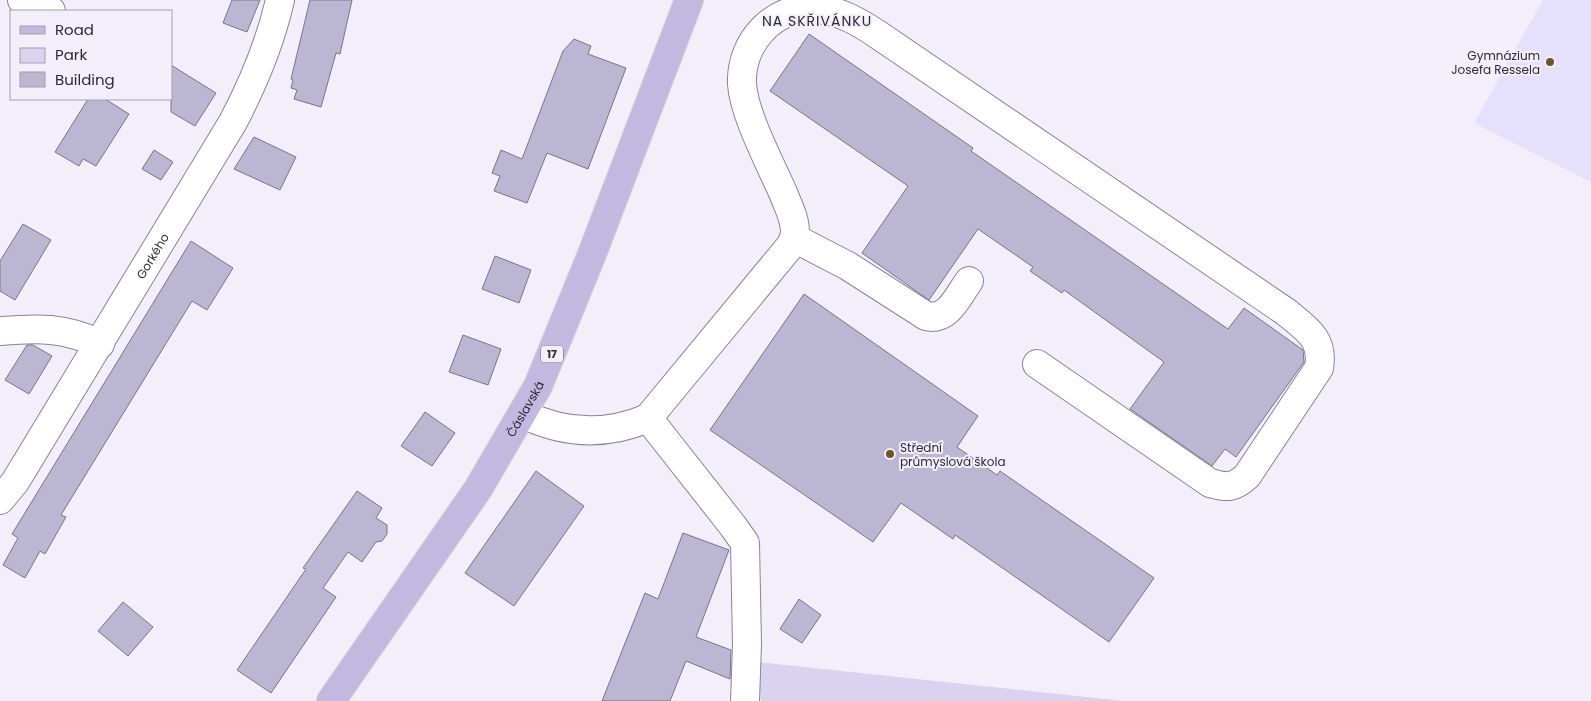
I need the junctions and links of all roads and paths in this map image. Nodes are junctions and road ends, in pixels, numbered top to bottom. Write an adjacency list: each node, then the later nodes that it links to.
1 (22, 0): 4 (street)
2 (280, 0): 8 (street, Gorkého)
3 (689, 0): 10 (main road, Čáslavská / 17)
4 (48, 10)
5 (794, 238): 6 (street); 9 (street); 11 (street)
6 (969, 281)
7 (0, 332): 8 (street)
8 (100, 344): 12 (street, Gorkého)
9 (1037, 364)
10 (524, 414): 11 (street); 13 (main road, Čáslavská / 17)
11 (648, 418): 14 (street)
12 (0, 500)
13 (331, 701)
14 (745, 701)

